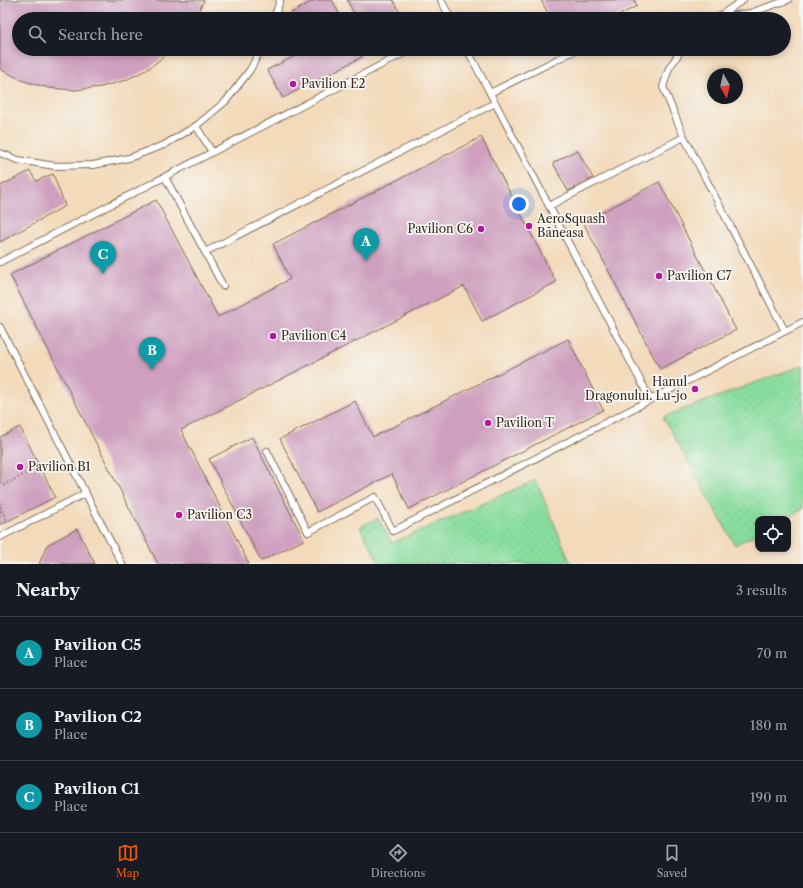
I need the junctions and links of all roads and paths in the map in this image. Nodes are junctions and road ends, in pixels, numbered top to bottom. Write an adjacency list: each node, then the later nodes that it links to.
1 (280, 0): 5 (lane)
2 (441, 0): 6 (lane)
3 (742, 0): 7 (lane)
4 (788, 0): 8 (lane)
5 (276, 12)
6 (447, 12)
7 (724, 12)
8 (755, 12)
9 (257, 56): 16 (lane)
10 (398, 56): 18 (lane)
11 (471, 56): 14 (lane)
12 (564, 56): 14 (lane)
13 (677, 56): 17 (lane)
14 (490, 93): 15 (lane)
15 (495, 103): 21 (lane); 22 (lane)
16 (196, 126): 18 (lane); 19 (lane)
17 (684, 137): 21 (lane); 27 (lane)
18 (212, 152): 20 (lane)
19 (0, 153)
20 (165, 176): 22 (lane); 23 (lane)
21 (549, 206): 28 (lane)
22 (205, 252): 24 (lane)
23 (0, 262)
24 (223, 286)
25 (803, 322): 27 (lane)
26 (0, 327): 30 (lane)
27 (785, 331): 28 (lane)
28 (650, 399): 29 (lane)
29 (266, 451)
30 (66, 453): 31 (path); 32 (lane)
31 (0, 487)
32 (86, 493): 34 (lane); 36 (lane)
33 (0, 507): 34 (path)
34 (12, 531): 35 (lane)
35 (0, 537)
36 (122, 564)

